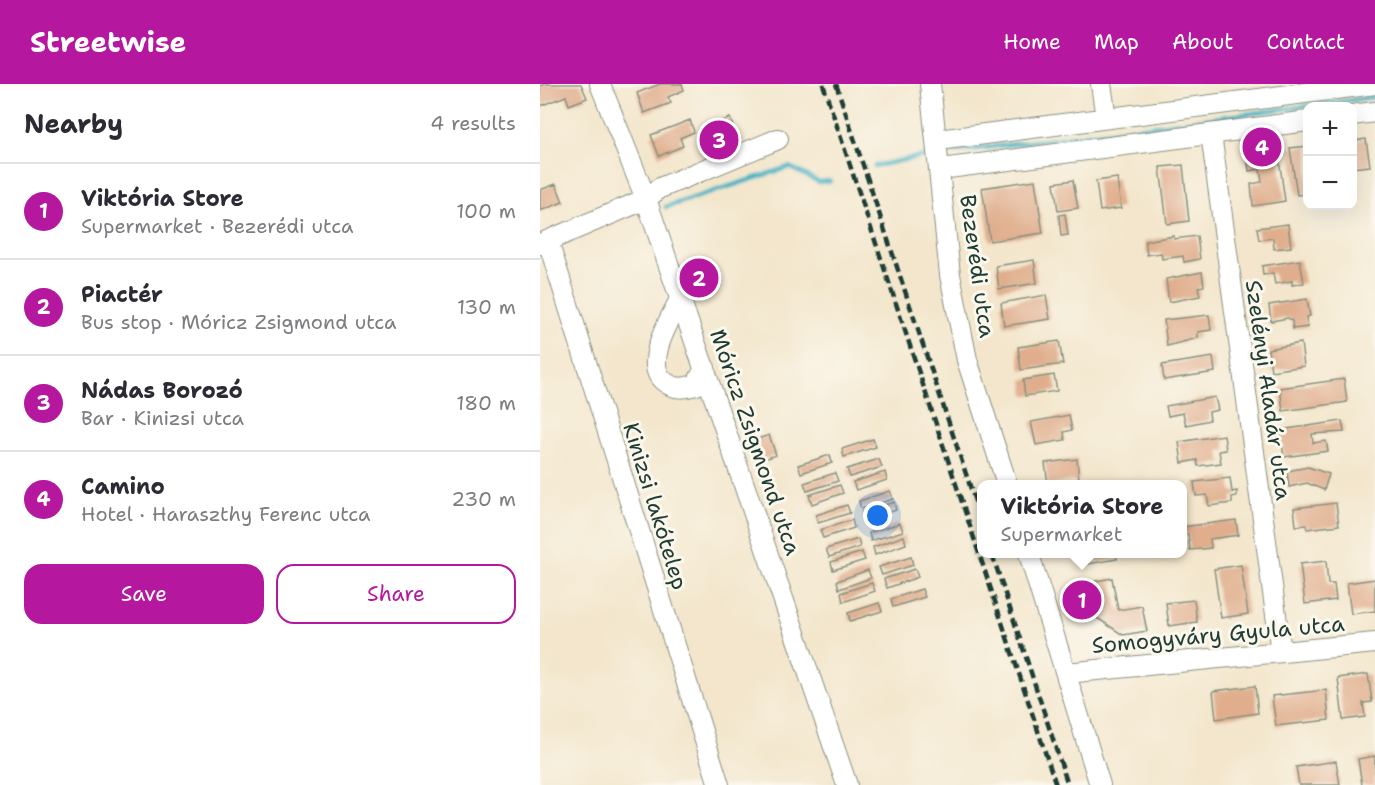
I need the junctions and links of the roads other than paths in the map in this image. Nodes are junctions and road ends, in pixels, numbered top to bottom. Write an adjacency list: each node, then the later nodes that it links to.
1 (600, 84): 14 (street, Móricz Zsigmond utca)
2 (930, 84): 12 (street, Bezerédi utca)
3 (1101, 84): 8 (street)
4 (1375, 84): 5 (street)
5 (1276, 91): 8 (street)
6 (1375, 112): 7 (street)
7 (1357, 114)
8 (1106, 118): 12 (street)
9 (1303, 122): 10 (street)
10 (1211, 134): 13 (street); 21 (street, Szelényi Aladár utca)
11 (778, 140): 14 (street)
12 (938, 140): 13 (street, Bezerédi utca)
13 (940, 169): 18 (street, Bezerédi utca)
14 (646, 199): 15 (street); 16 (street, Móricz Zsigmond utca)
15 (544, 242): 23 (street, Kinizsi lakótelep)
16 (680, 299): 17 (street, Móricz Zsigmond utca); 17 (street)
17 (705, 368): 24 (street, Móricz Zsigmond utca)
18 (1006, 480)
19 (1030, 558): 22 (street)
20 (1375, 643): 21 (street, Somogyváry Gyula utca)
21 (1281, 652): 22 (street, Somogyváry Gyula utca)
22 (1066, 673): 25 (street)
23 (718, 785)
24 (847, 785)
25 (1100, 785)

